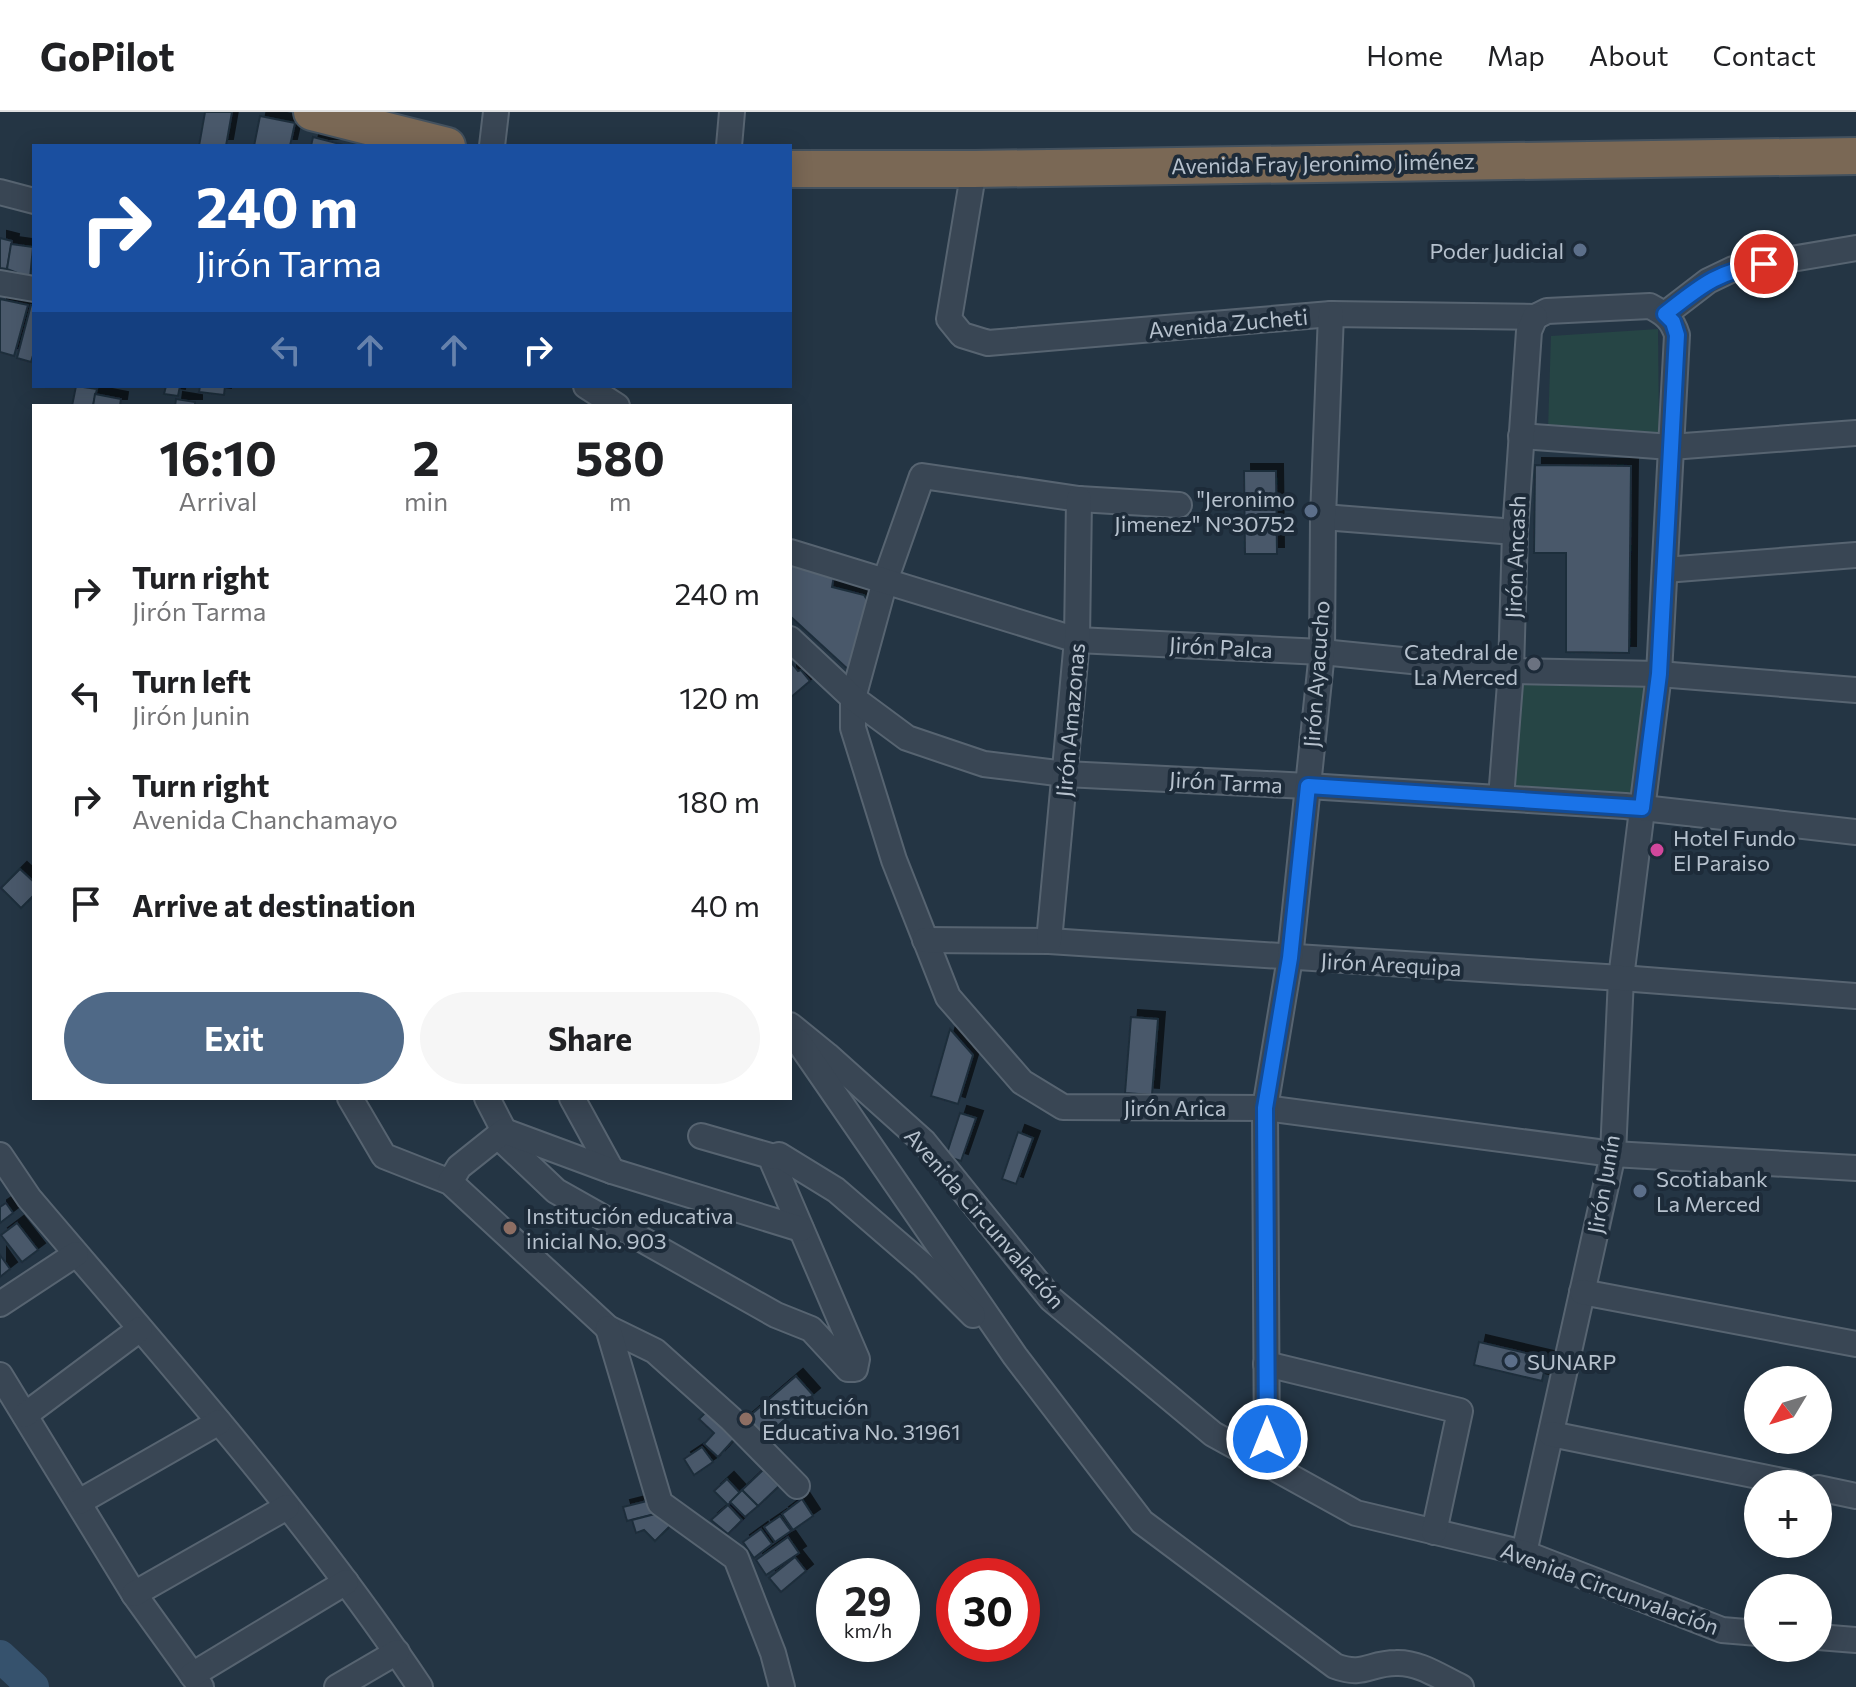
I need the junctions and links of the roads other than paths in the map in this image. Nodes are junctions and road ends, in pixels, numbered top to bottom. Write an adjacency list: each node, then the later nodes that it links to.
1 (312, 112): 4 (highway)
2 (496, 112): 5 (street)
3 (732, 112): 6 (street)
4 (439, 144)
5 (492, 144)
6 (729, 144)
7 (1856, 156): 9 (highway, Avenida Fray Jeronimo Jiménez)
8 (792, 169): 9 (highway, Avenida Fray Jeronimo Jiménez)
9 (974, 169): 15 (street, Avenida Zucheti)
10 (0, 192): 11 (street)
11 (32, 200)
12 (1856, 248): 16 (street)
13 (0, 283): 14 (street)
14 (32, 289)
15 (1331, 314): 17 (street, Avenida Zucheti); 25 (street, Jirón Ayacucho)
16 (1665, 314): 17 (street, Avenida Zucheti); 22 (street, Jirón Junín)
17 (1535, 317): 21 (street, Jirón Ancash)
18 (589, 388): 19 (street)
19 (614, 404)
20 (1856, 433): 22 (street)
21 (1521, 436): 22 (street); 26 (street, Jirón Ancash)
22 (1671, 447): 29 (street, Jirón Junín)
23 (1079, 499): 24 (street); 30 (street, Jirón Arica); 31 (street, Jirón Amazonas)
24 (1179, 505)
25 (1323, 517): 26 (street); 33 (street, Jirón Ayacucho)
26 (1515, 532): 34 (street, Jirón Ancash)
27 (792, 553): 30 (street, Jirón Palca)
28 (1856, 555): 29 (street)
29 (1665, 570): 35 (street, Jirón Junín)
30 (885, 581): 31 (street, Jirón Palca); 37 (street, Jirón Arica)
31 (1077, 640): 33 (street, Jirón Palca); 38 (street, Jirón Amazonas)
32 (792, 641): 37 (street, Jirón Tarma)
33 (1322, 652): 34 (street, Jirón Palca); 39 (street, Jirón Ayacucho)
34 (1511, 671): 35 (street, Jirón Palca); 40 (street, Jirón Ancash)
35 (1659, 674): 36 (street, Jirón Palca); 41 (street, Jirón Junín)
36 (1856, 690)
37 (853, 698): 38 (street, Jirón Tarma); 43 (street, Jirón Arica)
38 (1065, 774): 39 (street, Jirón Tarma); 44 (street, Jirón Amazonas)
39 (1308, 786): 40 (street, Jirón Tarma); 45 (street, Jirón Ayacucho)
40 (1501, 798): 41 (street, Jirón Tarma)
41 (1642, 808): 42 (street, Jirón Tarma); 46 (street, Jirón Junín)
42 (1856, 832)
43 (925, 940): 44 (street, Jirón Arequipa); 53 (street, Jirón Arica)
44 (1049, 941): 45 (street, Jirón Arequipa)
45 (1290, 958): 46 (street, Jirón Arequipa); 53 (street, Jirón Ayacucho)
46 (1621, 978): 47 (street, Jirón Arequipa); 56 (street, Jirón Junín)
47 (1856, 996)
48 (792, 1029): 75 (street, Avenida Circunvalación)
49 (792, 1030): 68 (street)
50 (351, 1100): 61 (street)
51 (488, 1100): 54 (street)
52 (573, 1100): 60 (street)
53 (1265, 1108): 56 (street, Jirón Arica); 70 (street, Jirón Ayacucho)
54 (501, 1134): 60 (street); 61 (street); 62 (street)
55 (701, 1136): 57 (street)
56 (1613, 1154): 59 (street, Jirón Arica); 64 (street, Jirón Junín)
57 (774, 1157): 62 (street); 68 (street)
58 (2, 1162): 63 (street)
59 (1856, 1168)
60 (612, 1171): 62 (street)
61 (450, 1182): 66 (street)
62 (801, 1229)
63 (76, 1254): 65 (street); 67 (street)
64 (1582, 1292): 69 (street); 74 (street, Jirón Junín)
65 (0, 1304)
66 (608, 1328): 77 (street); 93 (street)
67 (140, 1329): 72 (street); 73 (street)
68 (999, 1333): 94 (street)
69 (1856, 1344)
70 (1266, 1364): 75 (street, Jirón Ayacucho); 82 (street)
71 (0, 1375): 72 (street)
72 (25, 1415): 80 (street)
73 (219, 1422): 80 (street); 81 (street)
74 (1551, 1434): 76 (street); 83 (street, Jirón Junín)
75 (1267, 1464): 82 (street, Avenida Circunvalación)
76 (1744, 1473)
77 (797, 1486)
78 (1832, 1491): 79 (street)
79 (1856, 1496)
80 (79, 1502): 85 (street)
81 (287, 1507): 84 (street); 85 (street)
82 (1434, 1532): 83 (street, Avenida Circunvalación)
83 (1524, 1553): 86 (street, Avenida Circunvalación)
84 (346, 1582): 89 (street); 90 (street)
85 (134, 1594): 90 (street)
86 (1744, 1632)
87 (1832, 1638): 88 (street)
88 (1856, 1640)
89 (397, 1652): 91 (street); 92 (street)
90 (196, 1681)
91 (337, 1687)
92 (420, 1687)
93 (782, 1687)
94 (1461, 1687)

